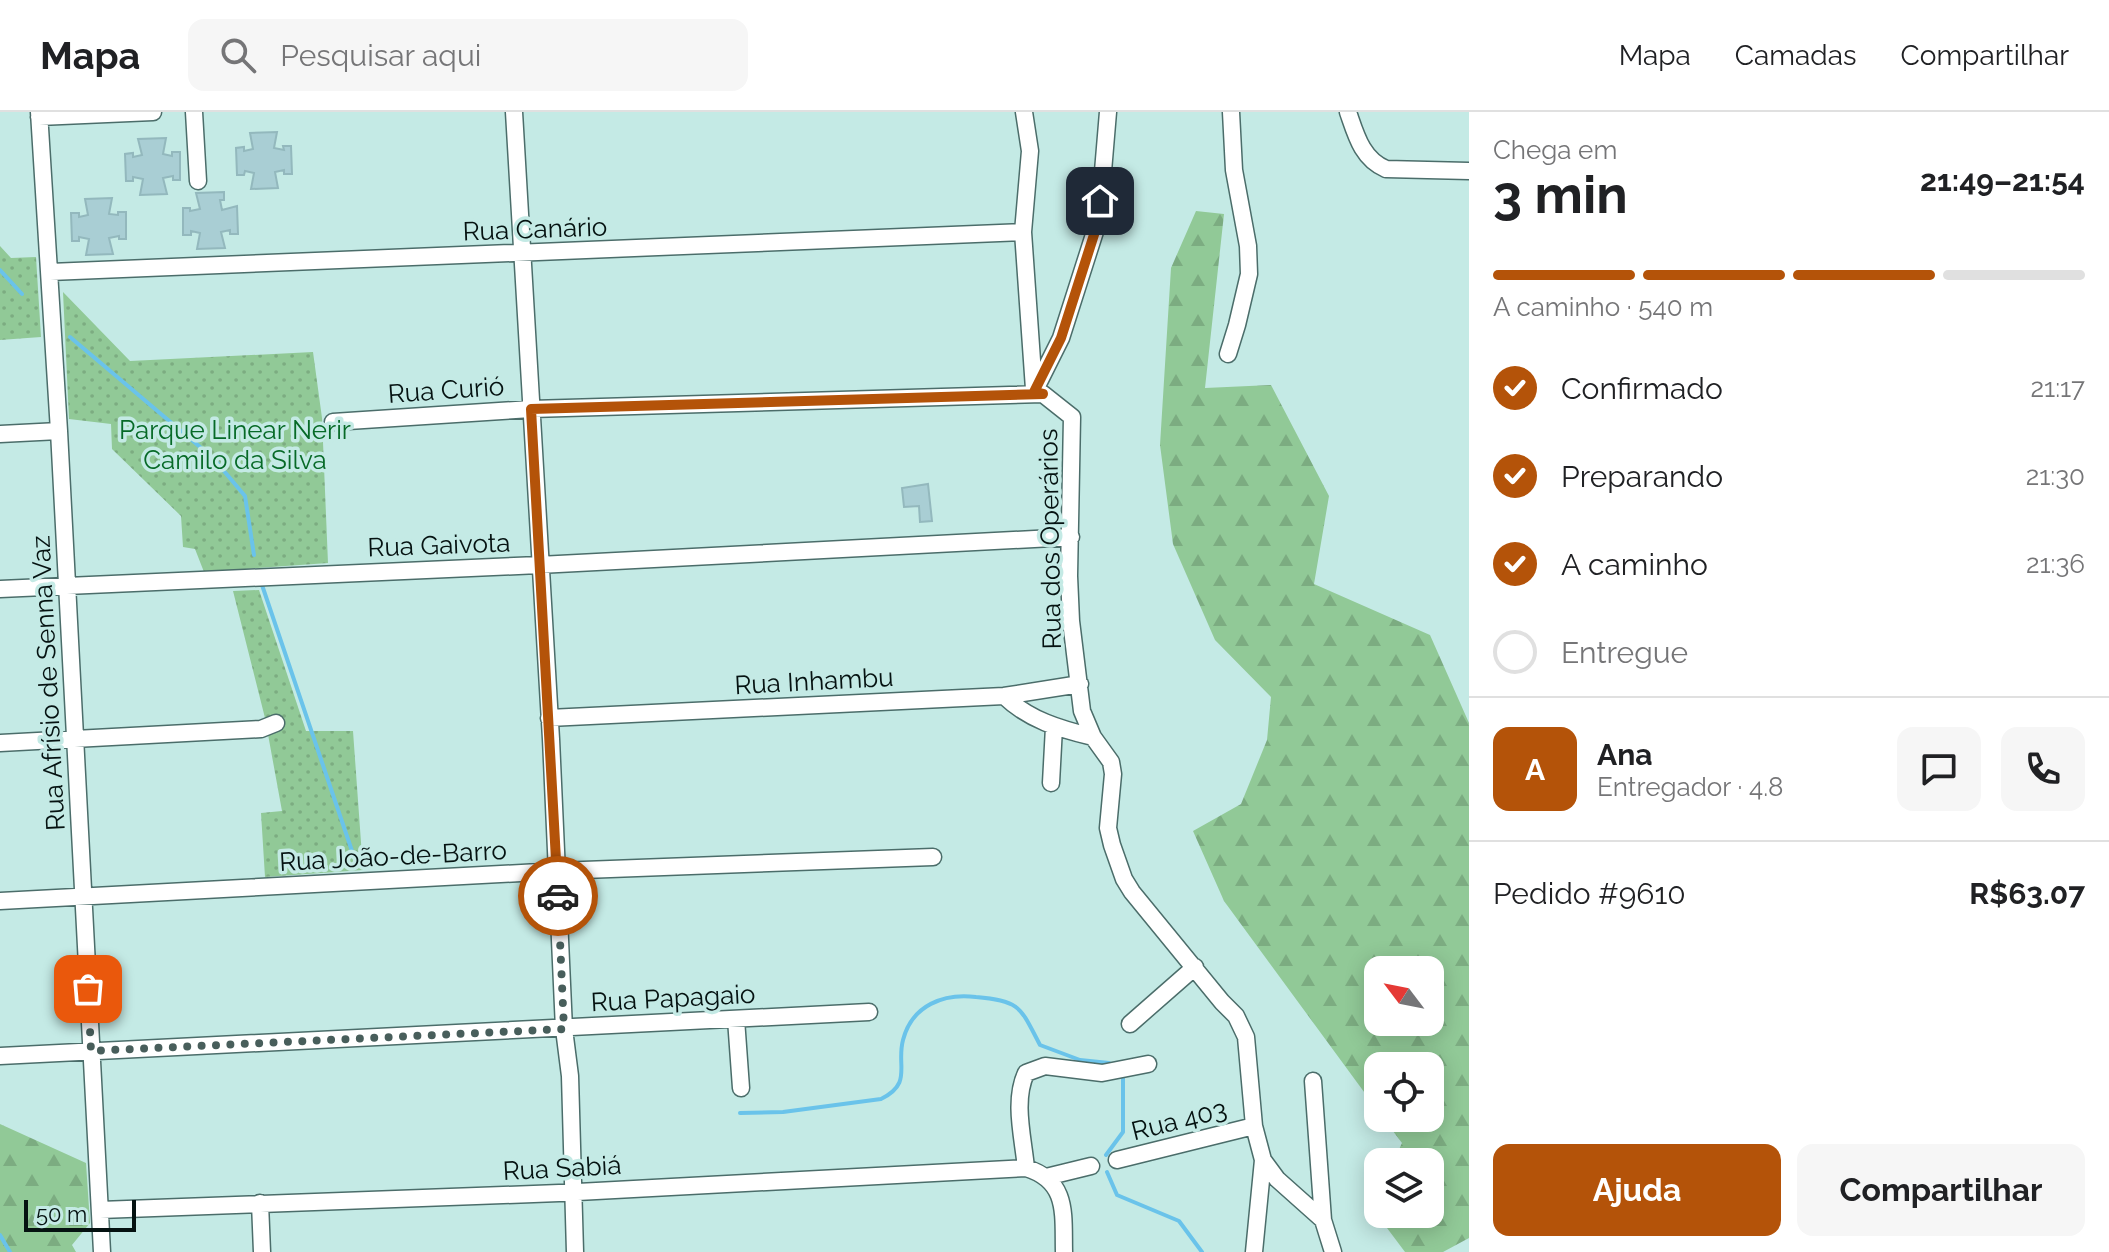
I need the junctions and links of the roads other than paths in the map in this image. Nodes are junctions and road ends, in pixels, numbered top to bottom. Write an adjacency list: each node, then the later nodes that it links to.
1 (153, 112): 8 (street)
2 (194, 112): 10 (street)
3 (514, 112): 12 (street)
4 (1024, 112): 11 (street)
5 (1108, 112): 15 (street, Rua dos Operários)
6 (1231, 112): 14 (street)
7 (1348, 112): 9 (street)
8 (39, 114): 13 (street, Rua Afrísio de Senna Vaz)
9 (1469, 171)
10 (198, 181)
11 (1023, 232): 12 (street, Rua Canário); 15 (street)
12 (524, 253): 13 (street, Rua Canário); 16 (street)
13 (50, 272): 18 (street, Rua Afrísio de Senna Vaz)
14 (1228, 354)
15 (1038, 393): 16 (street, Rua Curió); 20 (street, Rua dos Operários)
16 (531, 409): 17 (street, Rua Curió); 21 (street)
17 (333, 422)
18 (59, 431): 19 (street); 22 (street, Rua Afrísio de Senna Vaz)
19 (0, 434)
20 (1071, 537): 21 (street, Rua Gaivota); 24 (street, Rua dos Operários)
21 (539, 565): 22 (street, Rua Gaivota); 26 (street)
22 (67, 586): 23 (street, Rua Gaivota); 30 (street, Rua Afrísio de Senna Vaz)
23 (0, 589)
24 (1080, 684): 25 (street, Rua Inhambu); 29 (street, Rua dos Operários)
25 (1004, 696): 26 (street, Rua Inhambu); 28 (street)
26 (549, 718): 34 (street)
27 (268, 726): 30 (street)
28 (1054, 727): 29 (street); 32 (street)
29 (1093, 737): 37 (street, Rua dos Operários)
30 (75, 739): 31 (street); 35 (street, Rua Afrísio de Senna Vaz)
31 (0, 743)
32 (1051, 783)
33 (933, 857): 34 (street, Rua João-de-Barro)
34 (557, 871): 35 (street, Rua João-de-Barro); 41 (street)
35 (83, 897): 36 (street, Rua João-de-Barro); 42 (street, Rua Afrísio de Senna Vaz)
36 (0, 901)
37 (1195, 967): 40 (street); 47 (street, Rua dos Operários)
38 (869, 1012): 39 (street, Rua Papagaio)
39 (736, 1019): 41 (street, Rua Papagaio); 46 (street)
40 (1130, 1024)
41 (564, 1029): 42 (street, Rua Papagaio); 53 (street)
42 (91, 1051): 43 (street, Rua Papagaio); 55 (street, Rua Afrísio de Senna Vaz)
43 (0, 1056)
44 (1148, 1064): 51 (street)
45 (1313, 1081): 56 (street)
46 (741, 1088)
47 (1254, 1126): 48 (street, Rua 403); 49 (street, Rua dos Operários)
48 (1117, 1160)
49 (1263, 1160): 56 (street, Rua dos Operários); 61 (street)
50 (1091, 1166): 52 (street)
51 (1026, 1168): 52 (street); 53 (street, Rua Sabiá)
52 (1046, 1177): 60 (street)
53 (573, 1192): 54 (street, Rua Sabiá); 59 (street)
54 (260, 1203): 55 (street, Rua Sabiá); 58 (street)
55 (100, 1210): 57 (street, Rua Afrísio de Senna Vaz)
56 (1323, 1220): 62 (street)
57 (102, 1252)
58 (262, 1252)
59 (575, 1252)
60 (1064, 1252)
61 (1254, 1252)
62 (1333, 1252)

